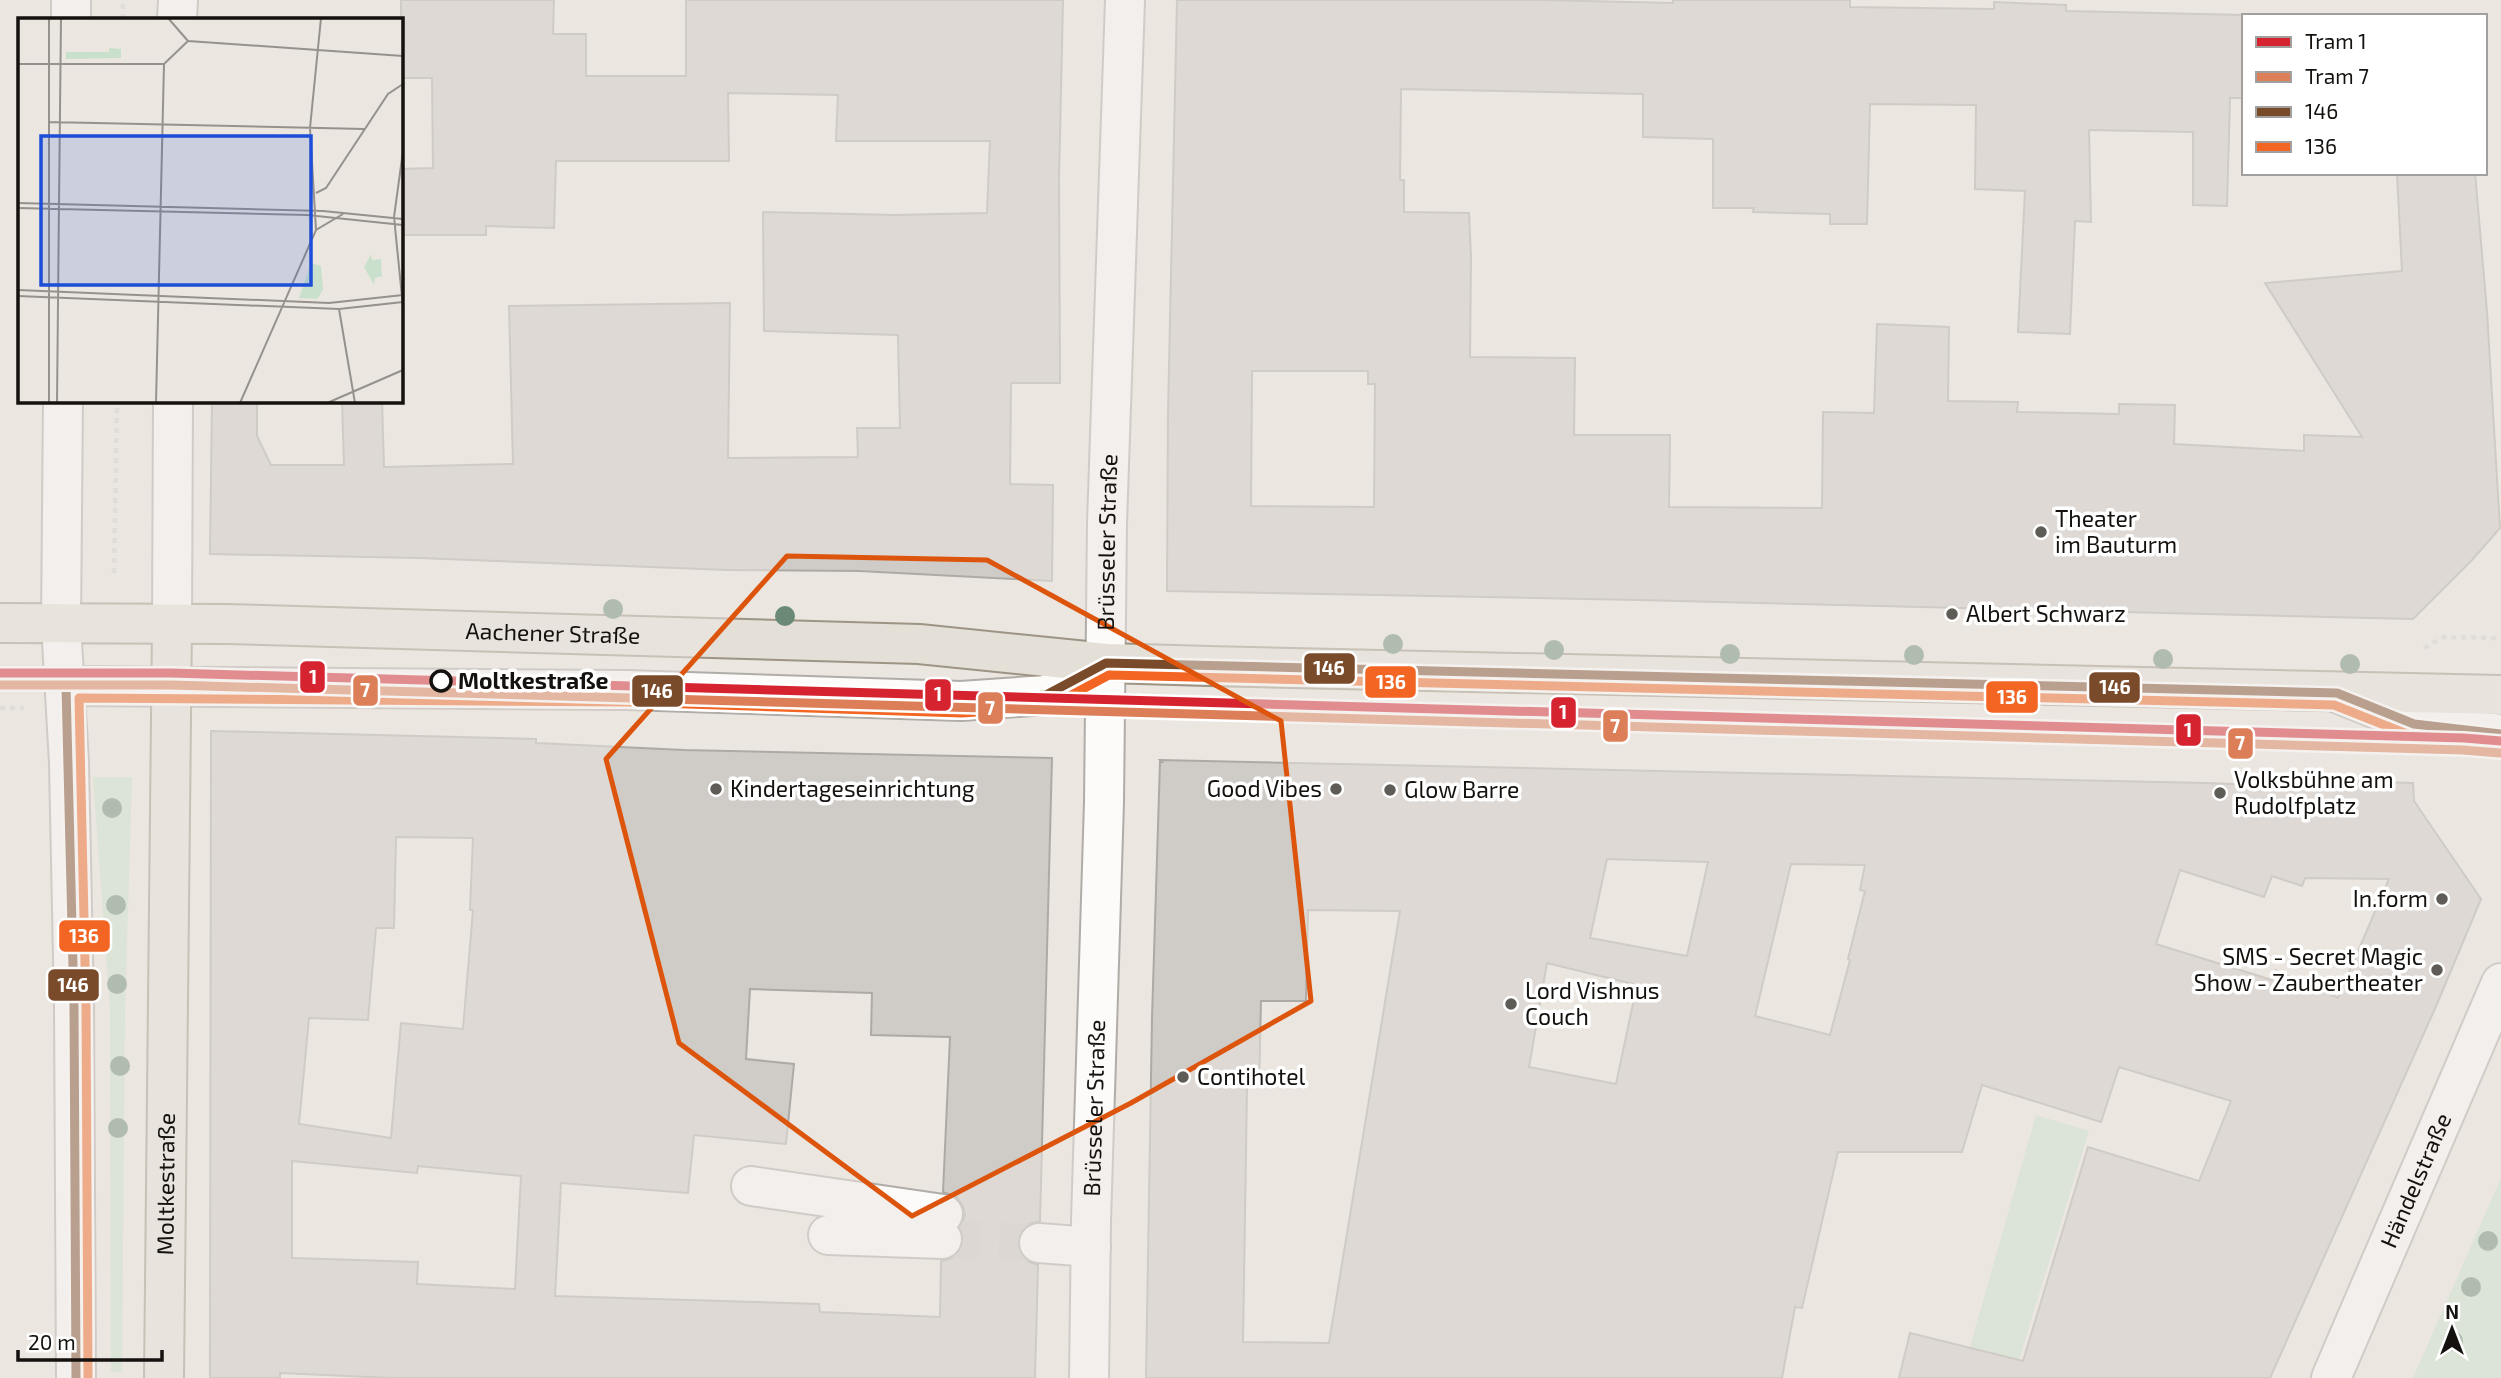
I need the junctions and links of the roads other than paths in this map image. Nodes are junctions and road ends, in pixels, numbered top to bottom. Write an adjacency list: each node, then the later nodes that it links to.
1 (71, 0): 4 (street)
2 (178, 0): 5 (street)
3 (1125, 0): 11 (street, Brüsseler Straße)
4 (71, 18)
5 (177, 18)
6 (63, 402): 9 (street)
7 (173, 402): 10 (street, Moltkestraße)
8 (0, 623): 9 (main road, Aachener Straße)
9 (61, 624): 10 (main road, Aachener Straße); 12 (street)
10 (172, 624): 11 (main road, Aachener Straße); 13 (main road, Moltkestraße)
11 (1106, 663): 13 (street, Aachener Straße); 14 (main road, Aachener Straße); 20 (street, Brüsseler Straße)
12 (66, 686): 13 (street, Aachener Straße); 22 (street)
13 (172, 687): 23 (main road, Moltkestraße)
14 (2337, 693): 15 (main road, Aachener Straße); 16 (street)
15 (2501, 695)
16 (2501, 734)
17 (2501, 983): 25 (street, Händelstraße)
18 (751, 1186): 21 (street)
19 (1040, 1230): 20 (street)
20 (1091, 1234): 24 (street, Brüsseler Straße)
21 (828, 1235)
22 (76, 1378)
23 (164, 1378)
24 (1089, 1378)
25 (2331, 1378)

